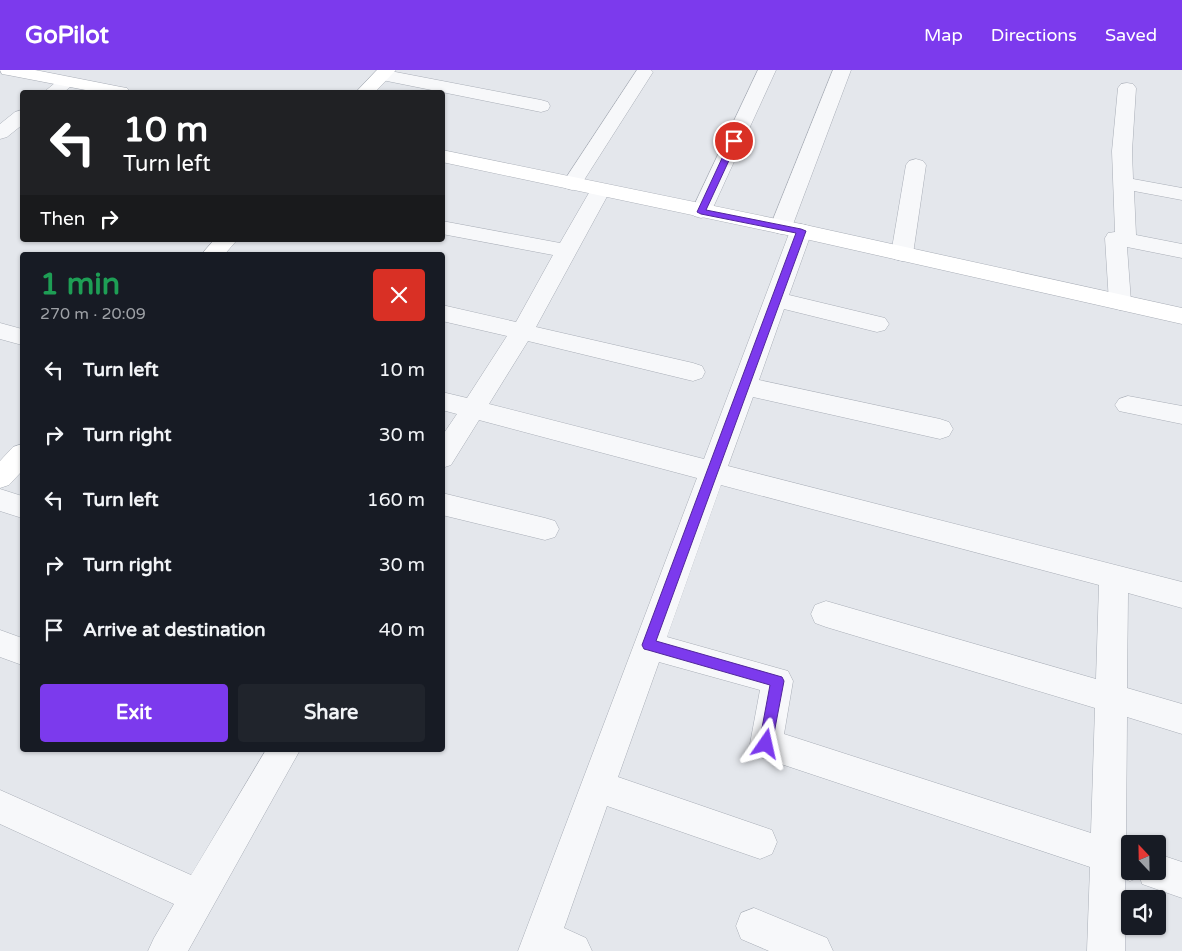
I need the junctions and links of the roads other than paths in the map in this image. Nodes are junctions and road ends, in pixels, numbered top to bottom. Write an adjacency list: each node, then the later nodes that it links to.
1 (8, 70): 6 (street)
2 (767, 70): 19 (street)
3 (842, 70): 21 (street)
4 (385, 72): 9 (street); 10 (street)
5 (644, 72): 16 (street)
6 (60, 87): 8 (street)
7 (1126, 88): 15 (street)
8 (97, 90)
9 (368, 90)
10 (541, 106)
11 (20, 118): 12 (street)
12 (0, 133)
13 (445, 157): 16 (street)
14 (916, 166): 27 (street)
15 (1124, 183): 18 (street); 22 (street)
16 (572, 184): 17 (street)
17 (600, 191): 19 (street); 24 (street)
18 (1182, 194)
19 (701, 212): 21 (street)
20 (445, 228): 24 (street)
21 (791, 229): 27 (street); 28 (street)
22 (1126, 240): 25 (street); 29 (street)
23 (224, 242): 26 (street)
24 (566, 251): 33 (street)
25 (1182, 251)
26 (215, 252)
27 (902, 254): 29 (street)
28 (776, 300): 32 (street); 37 (street)
29 (1120, 302): 31 (street)
30 (445, 314): 33 (street)
31 (1182, 316)
32 (877, 324)
33 (523, 330): 36 (street); 40 (street)
34 (0, 331): 35 (street)
35 (20, 336)
36 (693, 372)
37 (744, 386): 42 (street); 45 (street)
38 (445, 402): 40 (street)
39 (1128, 405): 41 (street)
40 (473, 408): 43 (street); 45 (street)
41 (1182, 415)
42 (940, 429)
43 (445, 453)
44 (20, 456): 46 (street)
45 (712, 470): 51 (street); 55 (street)
46 (0, 478)
47 (0, 500): 49 (street)
48 (445, 505): 50 (street)
49 (20, 506)
50 (545, 529)
51 (1114, 577): 52 (street); 57 (street)
52 (1182, 595)
53 (826, 614): 57 (street)
54 (0, 643): 56 (street)
55 (648, 645): 60 (street); 63 (street)
56 (20, 651)
57 (1111, 699): 58 (street); 63 (street)
58 (1182, 719)
59 (278, 752): 66 (street)
60 (597, 786): 62 (street); 68 (street)
61 (0, 807): 66 (street)
62 (760, 842)
63 (1119, 859): 71 (street)
64 (1166, 875): 65 (street)
65 (1182, 880)
66 (198, 897): 69 (street)
67 (754, 926): 70 (street)
68 (551, 946)
69 (167, 951)
70 (814, 951)
71 (1106, 951)

